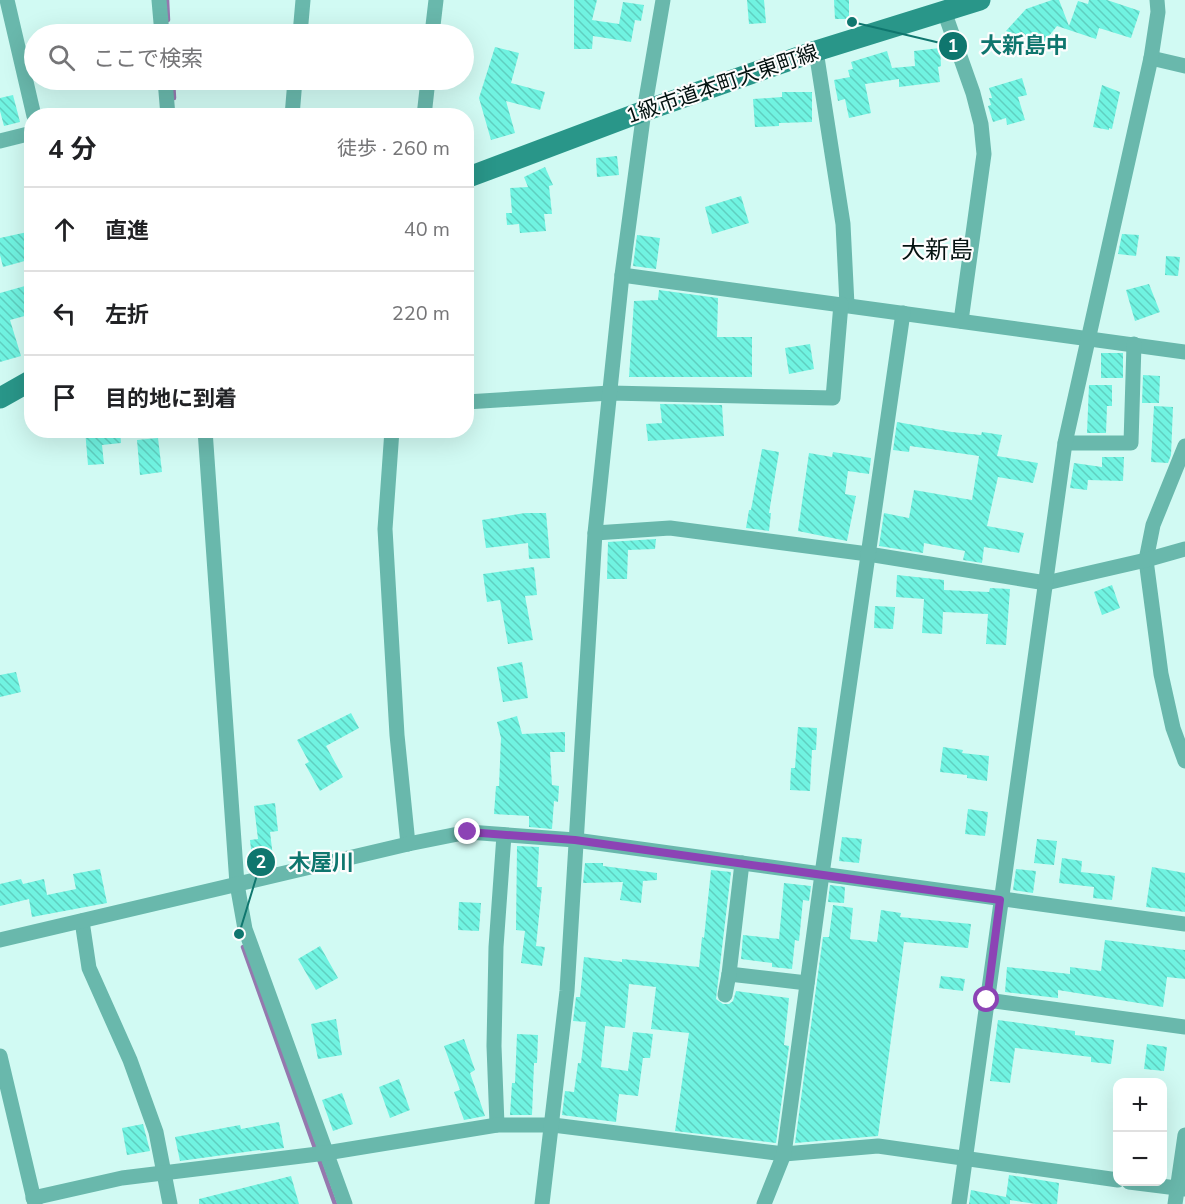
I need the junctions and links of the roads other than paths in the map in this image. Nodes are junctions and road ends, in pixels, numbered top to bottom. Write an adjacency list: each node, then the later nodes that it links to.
1 (7, 0): 14 (street)
2 (159, 0): 8 (street)
3 (303, 0): 9 (street)
4 (436, 0): 10 (street)
5 (663, 0): 23 (street)
6 (1157, 0): 12 (street)
7 (961, 4): 11 (street, 1級市道本町大東町線); 30 (street)
8 (161, 24)
9 (301, 24)
10 (433, 24)
11 (816, 51): 23 (street, 1級市道本町大東町線); 28 (street)
12 (1151, 58): 13 (street); 31 (street)
13 (1185, 66)
14 (24, 73)
15 (28, 90): 19 (street)
16 (166, 90): 20 (street)
17 (294, 90): 21 (street)
18 (427, 90): 22 (street)
19 (32, 108)
20 (167, 108)
21 (293, 108)
22 (425, 108)
23 (644, 111): 26 (street, 1級市道本町大東町線); 27 (street)
24 (24, 135): 25 (street)
25 (0, 141)
26 (474, 175)
27 (622, 275): 28 (street); 35 (street)
28 (844, 304): 29 (street); 35 (street)
29 (903, 313): 30 (street); 44 (street)
30 (961, 321): 31 (street)
31 (1088, 338): 32 (street); 40 (street)
32 (1134, 344): 33 (street); 40 (street)
33 (1185, 352)
34 (24, 384): 36 (street)
35 (610, 393): 37 (street); 42 (street)
36 (0, 398)
37 (474, 402)
38 (206, 438): 53 (street)
39 (391, 438): 50 (street)
40 (1065, 443): 46 (street)
41 (1185, 446): 45 (street)
42 (595, 533): 44 (street); 49 (street)
43 (1185, 549): 45 (street)
44 (868, 554): 46 (street); 52 (street)
45 (1146, 560): 46 (street); 47 (street)
46 (1047, 583): 54 (street)
47 (1185, 761)
48 (504, 835): 49 (street); 50 (street); 64 (street)
49 (575, 840): 51 (street); 65 (street)
50 (408, 844): 53 (street)
51 (742, 863): 52 (street); 58 (street)
52 (822, 874): 54 (street); 59 (street)
53 (237, 884): 55 (street); 67 (street)
54 (1000, 900): 56 (street); 61 (street)
55 (82, 921): 57 (street); 70 (street)
56 (1185, 924)
57 (0, 940)
58 (729, 974): 59 (street); 60 (street)
59 (807, 982): 68 (street)
60 (725, 995)
61 (987, 1000): 62 (street); 69 (street)
62 (1185, 1027)
63 (0, 1056): 74 (street)
64 (497, 1125): 65 (street); 67 (street)
65 (553, 1125): 68 (street); 77 (street)
66 (1185, 1135): 73 (street)
67 (319, 1154): 70 (street); 76 (street)
68 (784, 1154): 69 (street); 78 (street)
69 (966, 1159): 71 (street); 79 (street)
70 (165, 1172): 74 (street); 75 (street)
71 (1113, 1179)
72 (1159, 1186): 73 (street)
73 (1181, 1189): 80 (street)
74 (34, 1201)
75 (170, 1204)
76 (345, 1204)
77 (542, 1204)
78 (764, 1204)
79 (959, 1204)
80 (1175, 1204)

